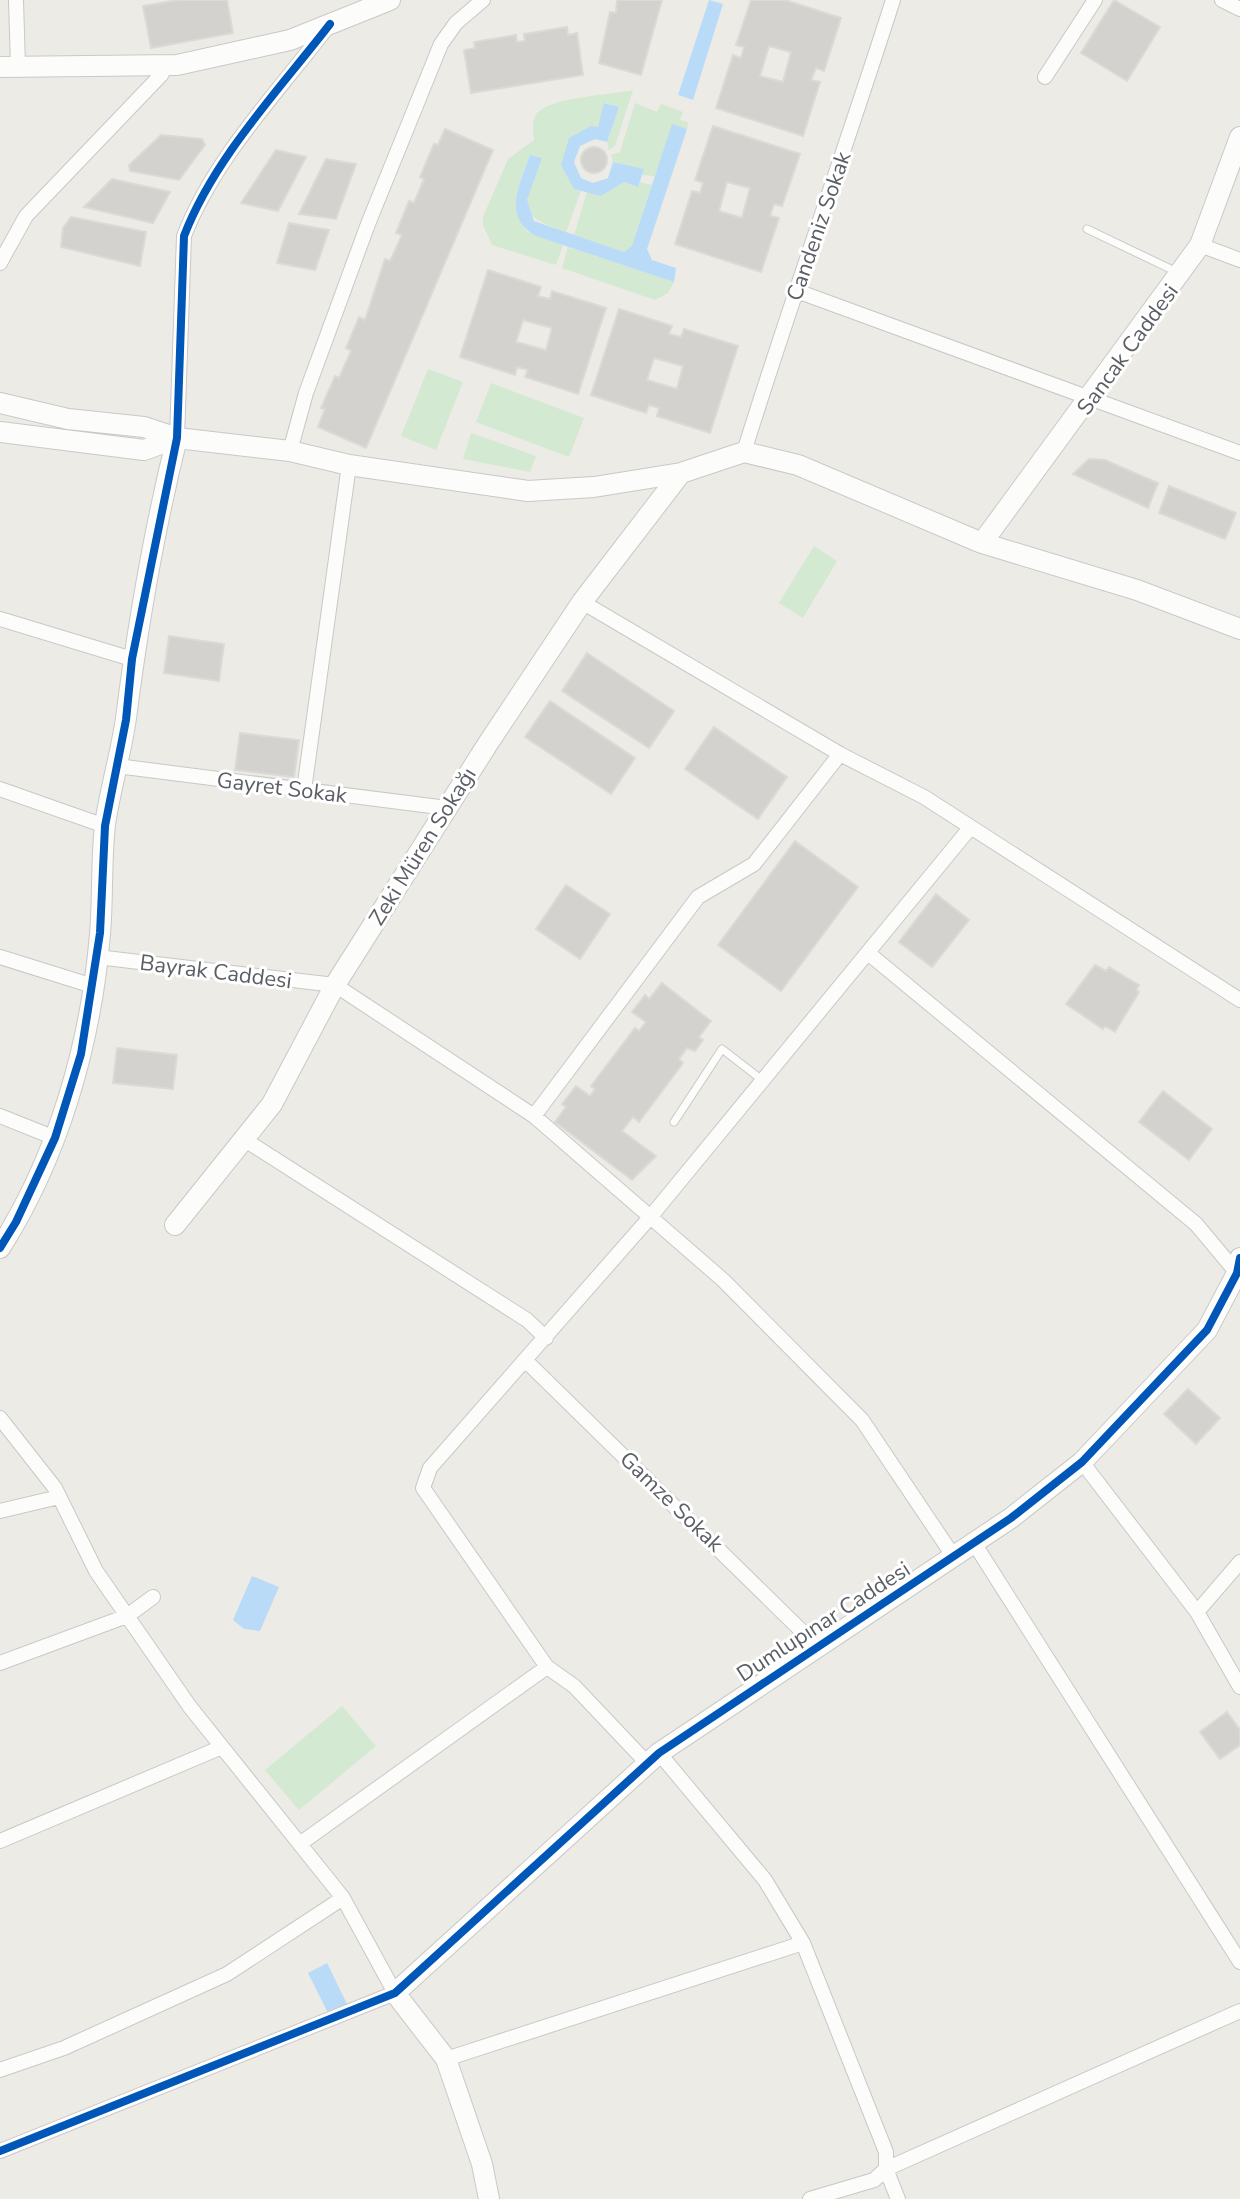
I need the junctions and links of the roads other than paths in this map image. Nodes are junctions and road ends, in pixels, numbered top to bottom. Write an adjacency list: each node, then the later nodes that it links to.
1 (16, 0): 10 (street)
2 (483, 0): 23 (street)
3 (893, 0): 18 (street, Candeniz Sokak)
4 (1095, 0): 11 (street)
5 (1222, 0): 7 (street)
6 (382, 3): 8 (street)
7 (1240, 9)
8 (330, 24): 9 (street); 22 (street)
9 (166, 65): 10 (street); 16 (street)
10 (9, 67)
11 (1045, 77)
12 (1240, 137): 14 (street, Sancak Caddesi)
13 (1087, 229): 17 (lane)
14 (1200, 245): 15 (street); 17 (street, Sancak Caddesi)
15 (1240, 260)
16 (0, 263)
17 (1181, 274): 19 (street, Sancak Caddesi)
18 (794, 290): 19 (street); 24 (street, Candeniz Sokak)
19 (1091, 399): 25 (street); 28 (street, Sancak Caddesi)
20 (0, 403): 22 (street)
21 (0, 432): 22 (street)
22 (177, 438): 23 (street); 32 (street)
23 (290, 451): 26 (street)
24 (744, 452): 27 (street); 28 (street)
25 (1240, 453)
26 (349, 465): 27 (street); 36 (street)
27 (681, 473): 29 (street, Zeki Müren Sokağı)
28 (982, 543): 31 (street)
29 (582, 602): 33 (street); 37 (street, Zeki Müren Sokağı)
30 (0, 619): 32 (street)
31 (1240, 629)
32 (132, 659): 34 (street)
33 (840, 754): 39 (street); 48 (street)
34 (117, 766): 36 (street, Gayret Sokak); 38 (street)
35 (0, 789): 38 (street)
36 (304, 790): 37 (street, Gayret Sokak)
37 (447, 808): 43 (street, Zeki Müren Sokağı)
38 (105, 826): 42 (street)
39 (970, 828): 40 (street); 45 (street)
40 (868, 953): 46 (street); 55 (street)
41 (0, 957): 44 (street)
42 (97, 957): 43 (street, Bayrak Caddesi); 44 (street)
43 (335, 985): 48 (street); 51 (street, Zeki Müren Sokağı)
44 (93, 986): 50 (street)
45 (1240, 1000)
46 (764, 1081): 49 (lane); 52 (street)
47 (0, 1116): 50 (street)
48 (534, 1116): 52 (street)
49 (674, 1122)
50 (55, 1138): 54 (street)
51 (245, 1140): 53 (street, Zeki Müren Sokağı); 56 (street)
52 (652, 1215): 56 (street); 63 (street)
53 (175, 1225)
54 (0, 1248)
55 (1236, 1279): 59 (street, Dumlupınar Caddesi)
56 (546, 1338): 57 (street)
57 (525, 1360): 68 (street, Gamze Sokak); 70 (street)
58 (0, 1418): 60 (street)
59 (1082, 1462): 62 (street, Dumlupınar Caddesi); 66 (street)
60 (59, 1497): 61 (street); 67 (street)
61 (0, 1511)
62 (974, 1543): 63 (street, Dumlupınar Caddesi); 78 (street)
63 (954, 1557): 68 (street, Dumlupınar Caddesi)
64 (1240, 1562): 66 (street)
65 (153, 1597): 67 (street)
66 (1197, 1612): 71 (street)
67 (127, 1616): 69 (street); 72 (street)
68 (816, 1645): 73 (street, Dumlupınar Caddesi)
69 (0, 1663)
70 (547, 1667): 73 (street); 75 (street)
71 (1240, 1687)
72 (222, 1747): 74 (street); 75 (street)
73 (653, 1758): 77 (street); 79 (street, Dumlupınar Caddesi)
74 (0, 1841)
75 (301, 1843): 76 (street)
76 (343, 1898): 79 (street); 82 (street)
77 (803, 1943): 81 (street); 84 (street)
78 (1240, 1962)
79 (395, 1993): 81 (street); 83 (street)
80 (1240, 2011): 84 (street)
81 (446, 2059): 85 (street)
82 (0, 2070)
83 (0, 2151)
84 (886, 2169): 86 (street); 87 (street)
85 (489, 2199)
86 (810, 2199)
87 (898, 2199)

